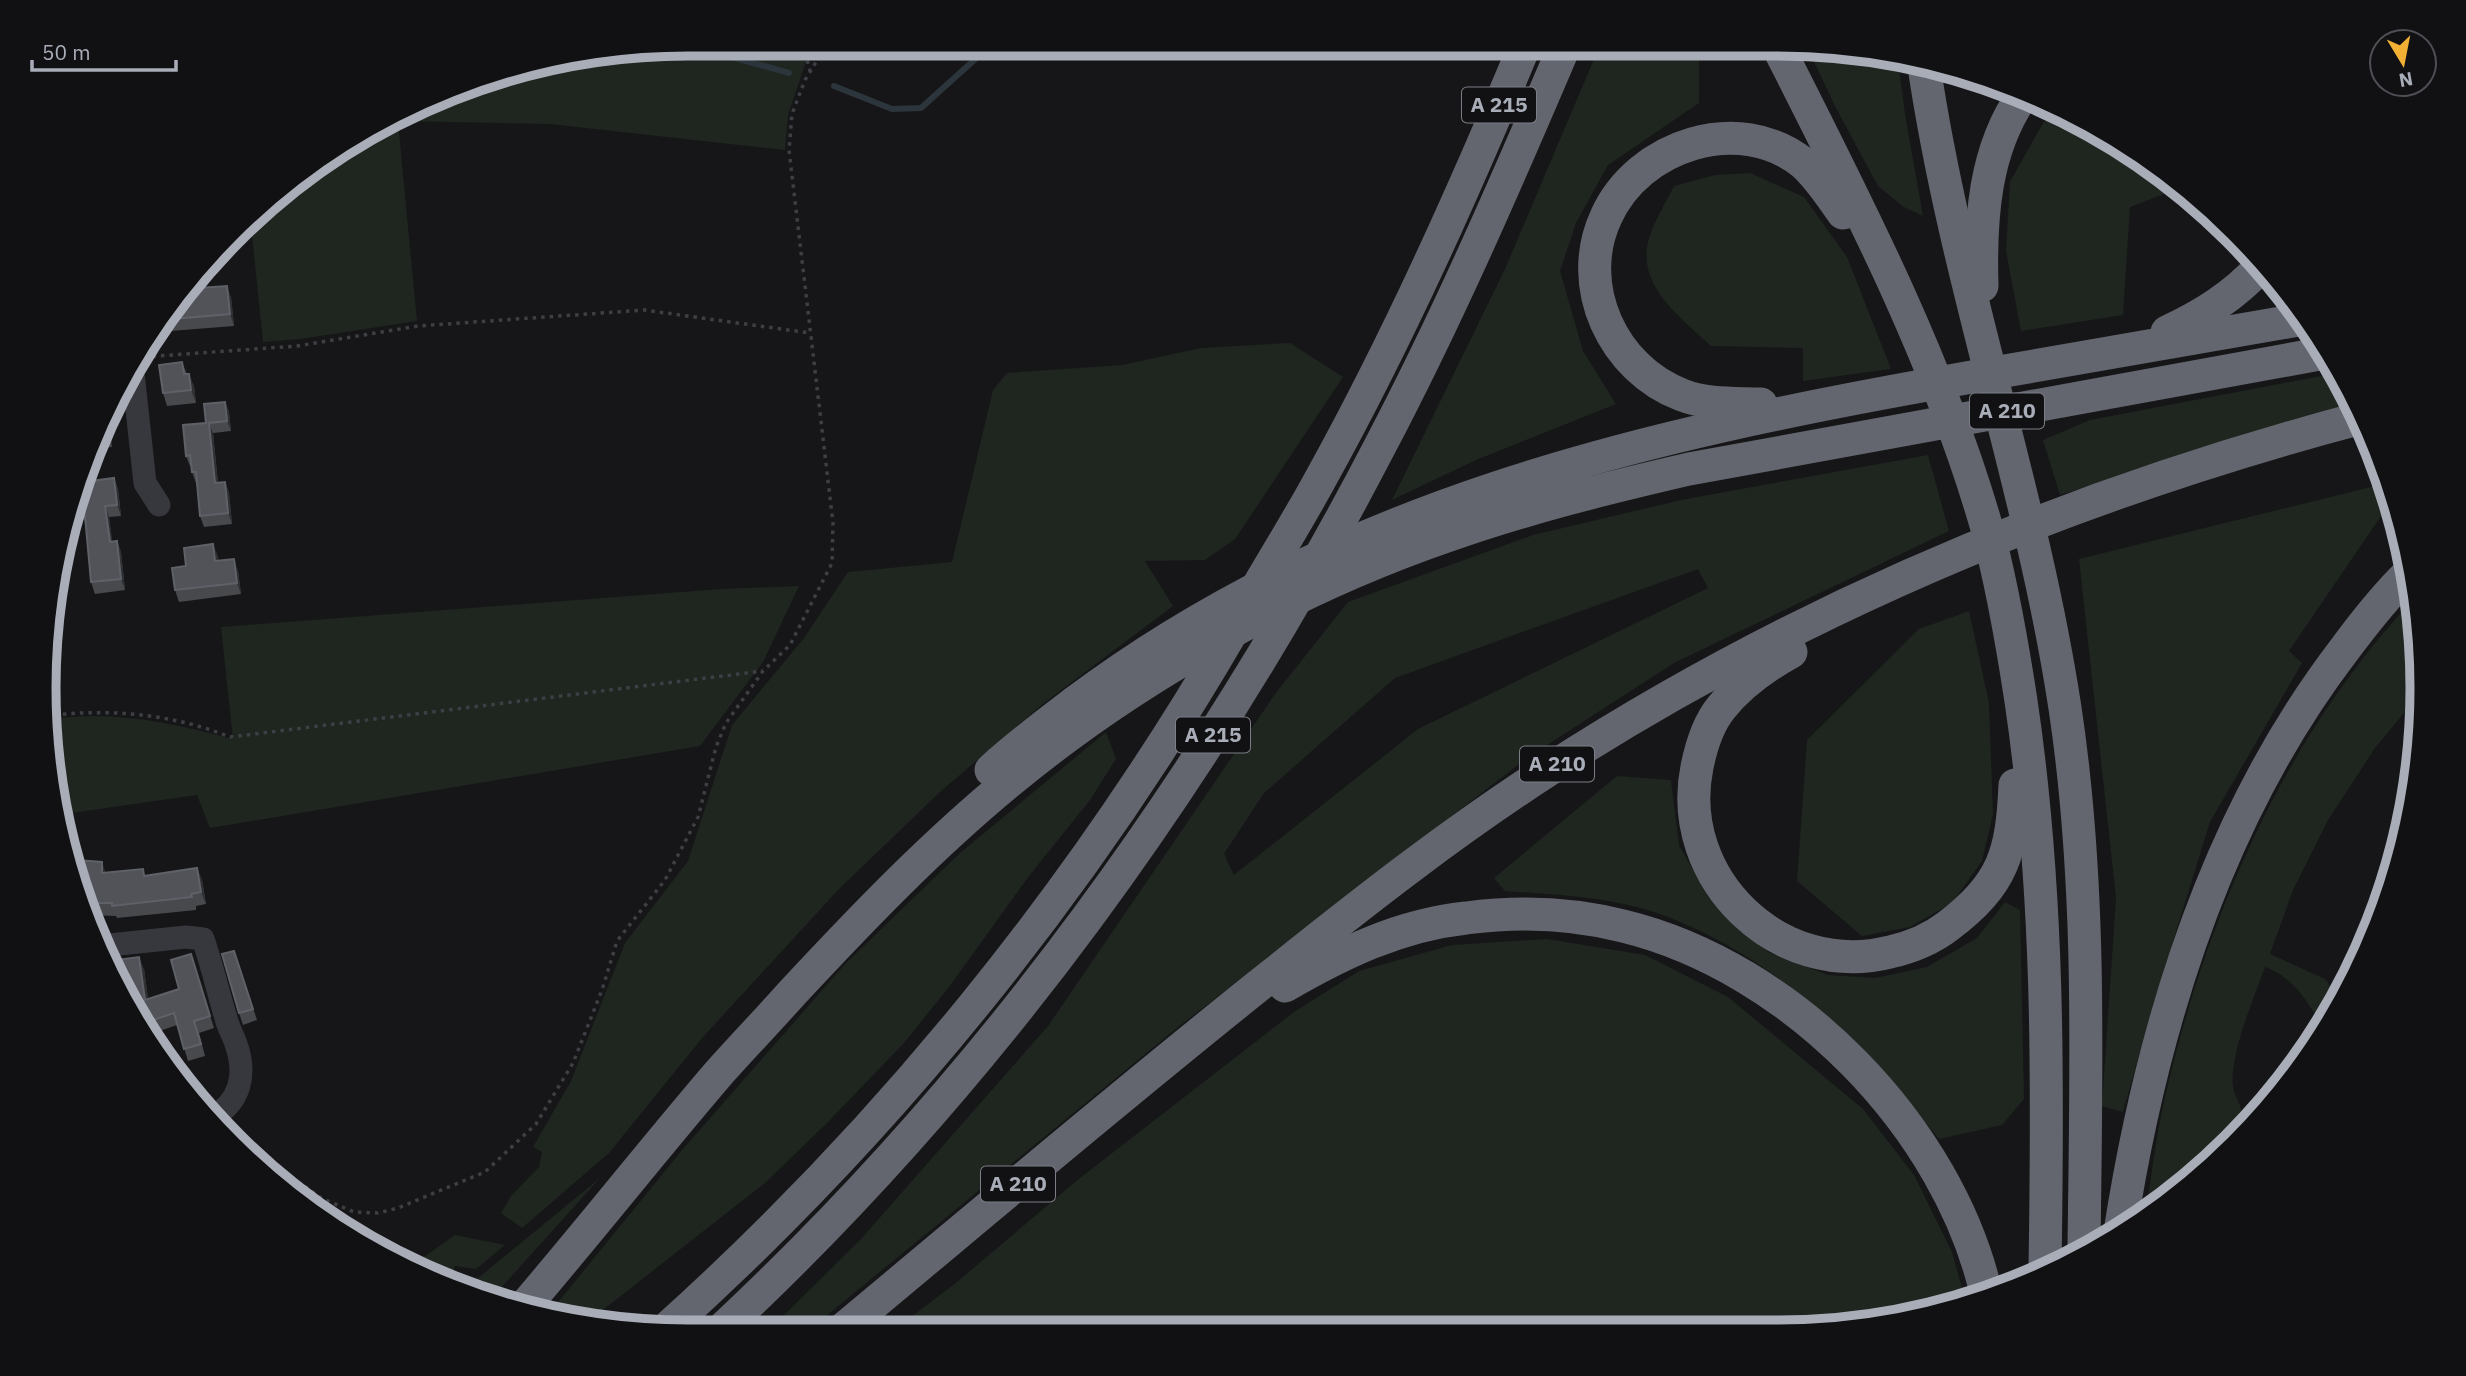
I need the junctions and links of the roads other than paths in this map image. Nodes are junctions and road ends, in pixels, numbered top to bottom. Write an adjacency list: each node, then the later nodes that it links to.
1 (1520, 56): 28 (highway, A 215)
2 (1560, 56): 29 (highway, A 215)
3 (1782, 56): 7 (highway)
4 (1925, 74): 9 (highway)
5 (2018, 103): 9 (highway)
6 (2254, 272): 10 (highway)
7 (1895, 287): 13 (highway); 18 (highway)
8 (2292, 321): 10 (highway)
9 (1983, 340): 24 (highway)
10 (2117, 350): 13 (highway)
11 (2314, 355): 19 (highway, A 210)
12 (134, 384): 15 (street)
13 (1865, 396): 19 (highway)
14 (2351, 421): 16 (highway, A 210)
15 (159, 505)
16 (1959, 552): 18 (highway); 21 (highway, A 210)
17 (2401, 582): 23 (highway)
18 (2020, 695): 25 (highway)
19 (1036, 746): 27 (highway)
20 (111, 945): 22 (street)
21 (1194, 1037): 26 (highway); 30 (highway, A 210)
22 (224, 1117)
23 (2123, 1217)
24 (2084, 1240)
25 (2045, 1261)
26 (1983, 1285)
27 (530, 1300)
28 (676, 1320)
29 (731, 1320)
30 (854, 1320)

